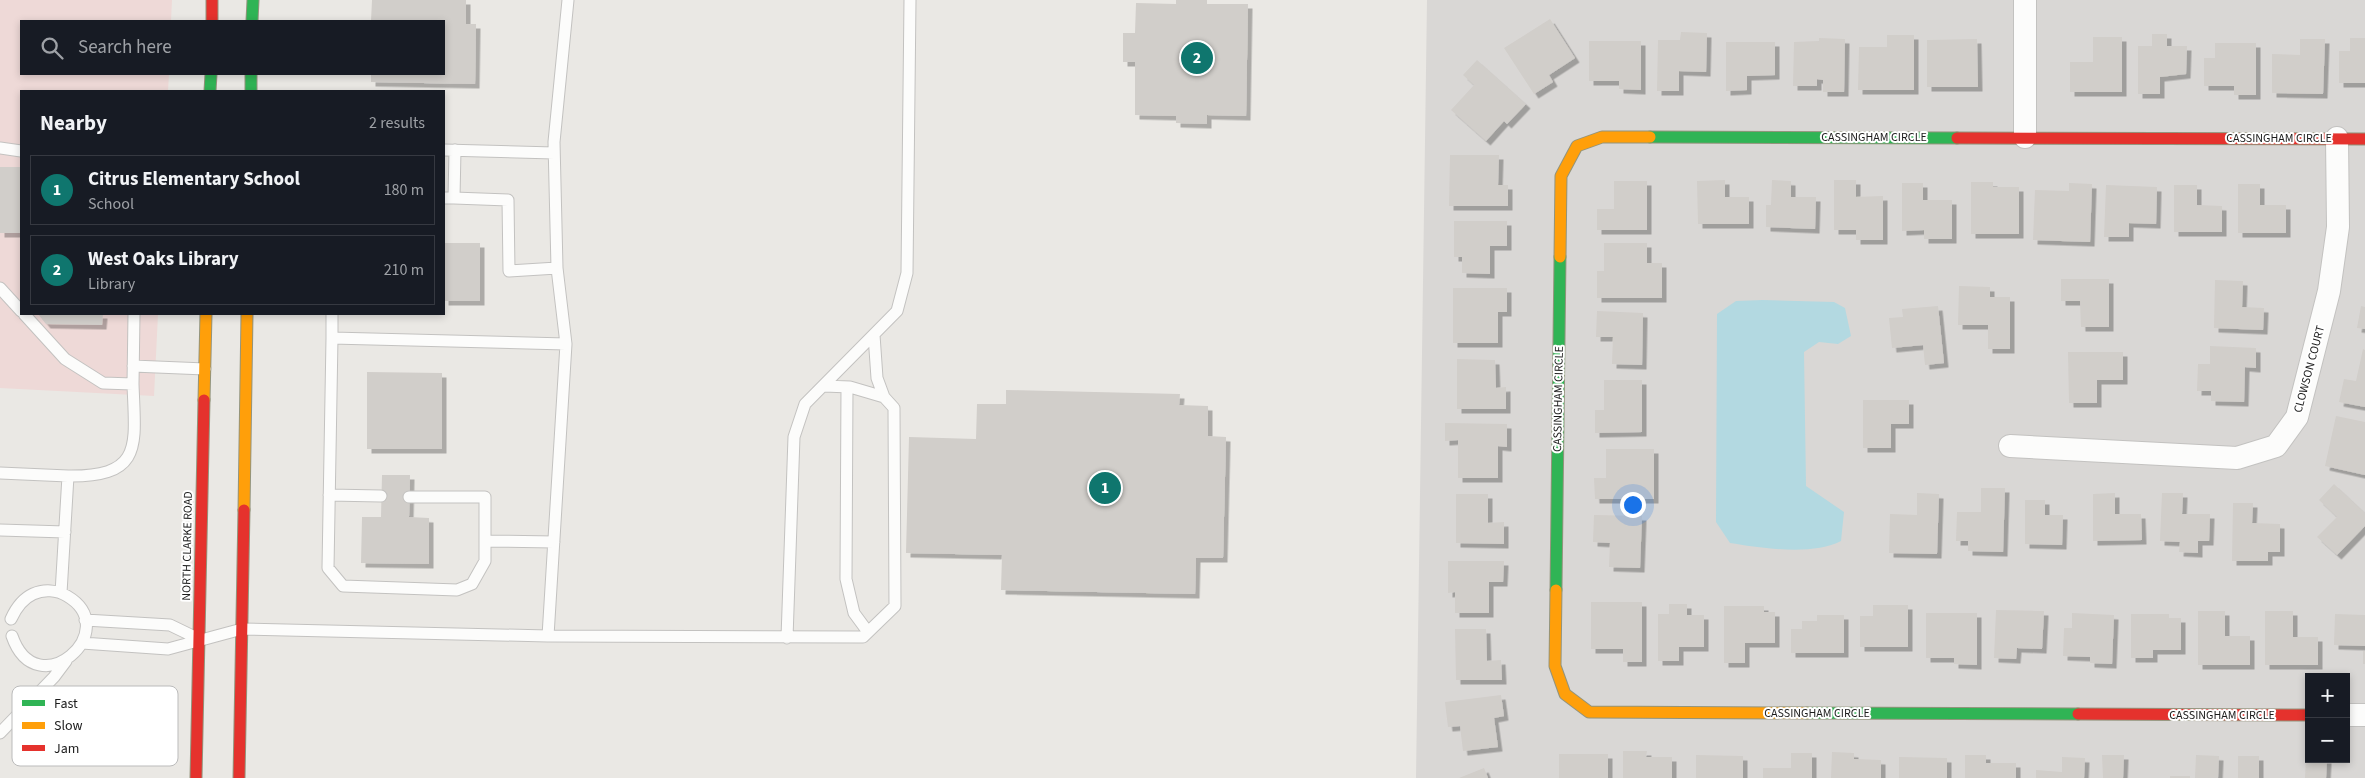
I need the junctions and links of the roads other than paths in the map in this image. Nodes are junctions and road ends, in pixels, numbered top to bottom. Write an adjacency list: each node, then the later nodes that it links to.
1 (212, 0): 6 (street)
2 (253, 0): 7 (street)
3 (568, 0): 18 (lane)
4 (910, 0): 28 (lane)
5 (2025, 0): 12 (street)
6 (212, 20)
7 (252, 20)
8 (211, 75): 10 (street)
9 (251, 75): 11 (street)
10 (210, 90)
11 (251, 90)
12 (2025, 137): 13 (street, CASSINGHAM CIRCLE); 59 (street, CASSINGHAM CIRCLE)
13 (2337, 138): 14 (street, CASSINGHAM CIRCLE); 37 (street, CLOWSON COURT)
14 (2365, 139)
15 (0, 148): 17 (lane)
16 (449, 150): 18 (lane); 19 (lane)
17 (20, 151)
18 (554, 153): 20 (lane)
19 (449, 198): 20 (lane)
20 (556, 268): 30 (lane)
21 (0, 288): 22 (lane)
22 (20, 310)
23 (25, 315): 33 (lane)
24 (134, 315): 31 (lane)
25 (206, 315): 32 (street, NORTH CLARKE ROAD)
26 (247, 315): 50 (street)
27 (332, 315): 29 (lane)
28 (874, 335): 34 (lane); 36 (lane)
29 (332, 338): 30 (lane); 40 (lane)
30 (566, 344): 46 (lane)
31 (133, 366): 32 (lane); 33 (lane)
32 (205, 369): 55 (street, NORTH CLARKE ROAD)
33 (133, 384): 39 (lane)
34 (824, 386): 35 (lane); 54 (lane)
35 (847, 387): 36 (lane); 51 (lane)
36 (884, 397): 51 (lane)
37 (2010, 446)
38 (0, 473): 39 (lane)
39 (68, 476): 44 (lane)
40 (329, 495): 41 (lane); 45 (lane)
41 (381, 496)
42 (409, 497): 45 (lane)
43 (0, 530): 44 (lane)
44 (65, 532): 47 (lane)
45 (485, 541): 46 (lane)
46 (554, 542): 53 (lane)
47 (61, 593): 48 (lane); 49 (lane)
48 (11, 619)
49 (85, 620): 55 (lane); 56 (lane)
50 (242, 629): 53 (lane); 55 (lane); 65 (street)
51 (868, 632): 54 (lane)
52 (12, 636): 57 (lane)
53 (548, 636): 54 (lane)
54 (787, 638)
55 (198, 639): 56 (lane); 64 (street, NORTH CLARKE ROAD)
56 (82, 643): 57 (lane)
57 (66, 661): 58 (lane)
58 (45, 686)
59 (2305, 715)
60 (2350, 715): 61 (street)
61 (2365, 715)
62 (12, 721): 63 (lane)
63 (0, 733)
64 (196, 778)
65 (239, 778)

